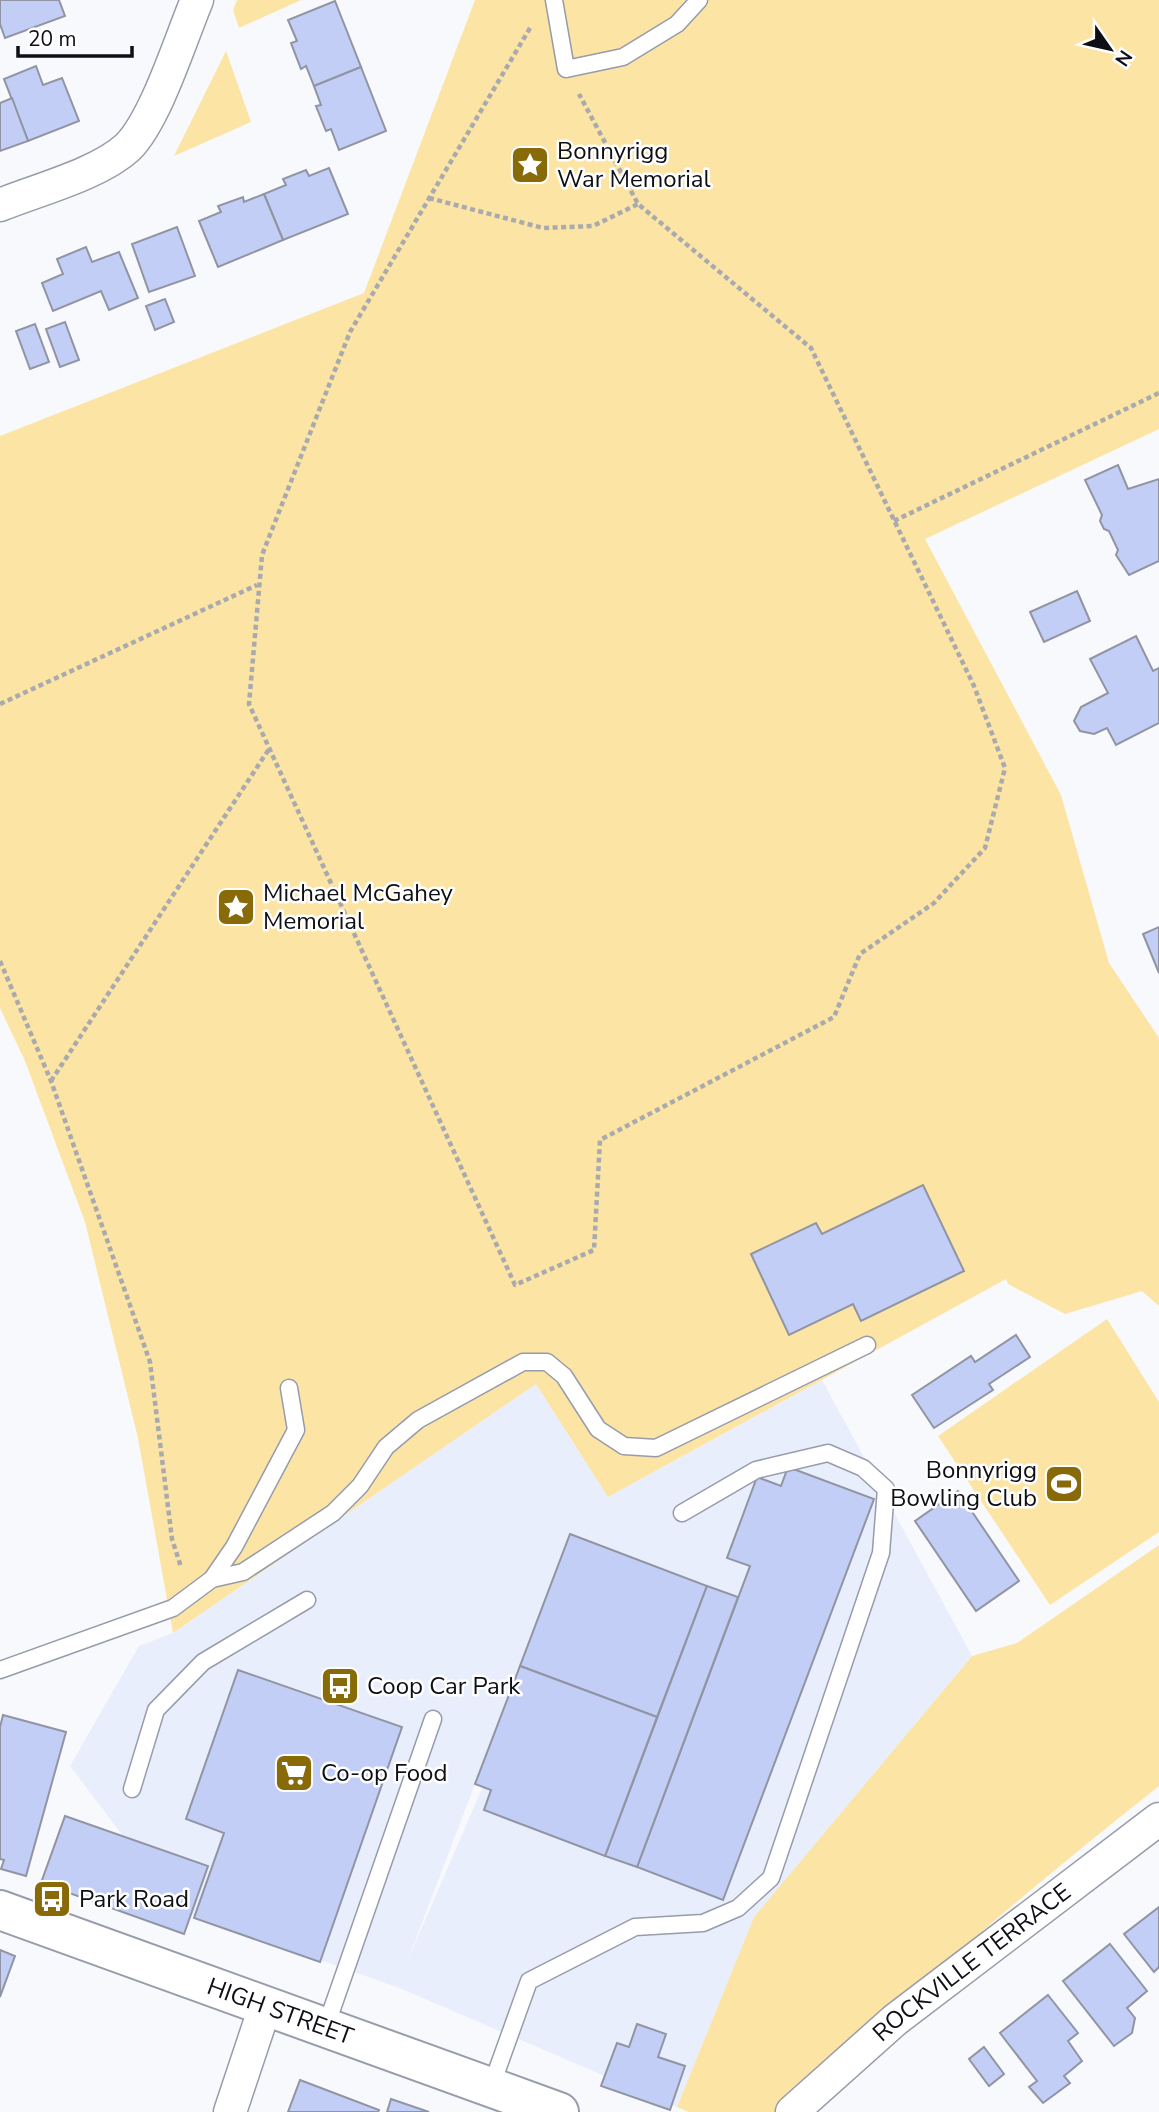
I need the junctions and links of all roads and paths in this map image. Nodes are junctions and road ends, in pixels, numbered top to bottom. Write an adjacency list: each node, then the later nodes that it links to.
1 (197, 0): 8 (street)
2 (554, 0): 5 (lane)
3 (699, 0): 5 (lane)
4 (533, 23): 6 (path)
5 (566, 69): 7 (path)
6 (429, 198): 7 (path); 11 (path)
7 (638, 204): 10 (path)
8 (0, 205)
9 (1159, 393): 10 (path)
10 (894, 521): 13 (path)
11 (258, 584): 12 (path); 13 (path)
12 (0, 704)
13 (269, 748): 15 (path)
14 (0, 961): 15 (path)
15 (51, 1081): 20 (path)
16 (867, 1345): 19 (lane)
17 (289, 1388): 19 (lane)
18 (682, 1513): 29 (lane)
19 (212, 1579): 20 (lane)
20 (191, 1594): 22 (lane)
21 (307, 1600): 24 (lane)
22 (0, 1670)
23 (433, 1719): 28 (lane)
24 (132, 1789)
25 (1159, 1819): 32 (street, ROCKVILLE TERRACE)
26 (0, 1910): 27 (main road, HIGH STREET)
27 (265, 2007): 28 (main road, HIGH STREET); 30 (street)
28 (325, 2029): 29 (main road, HIGH STREET)
29 (490, 2089): 31 (main road, HIGH STREET)
30 (230, 2112)
31 (559, 2112)
32 (792, 2112)

